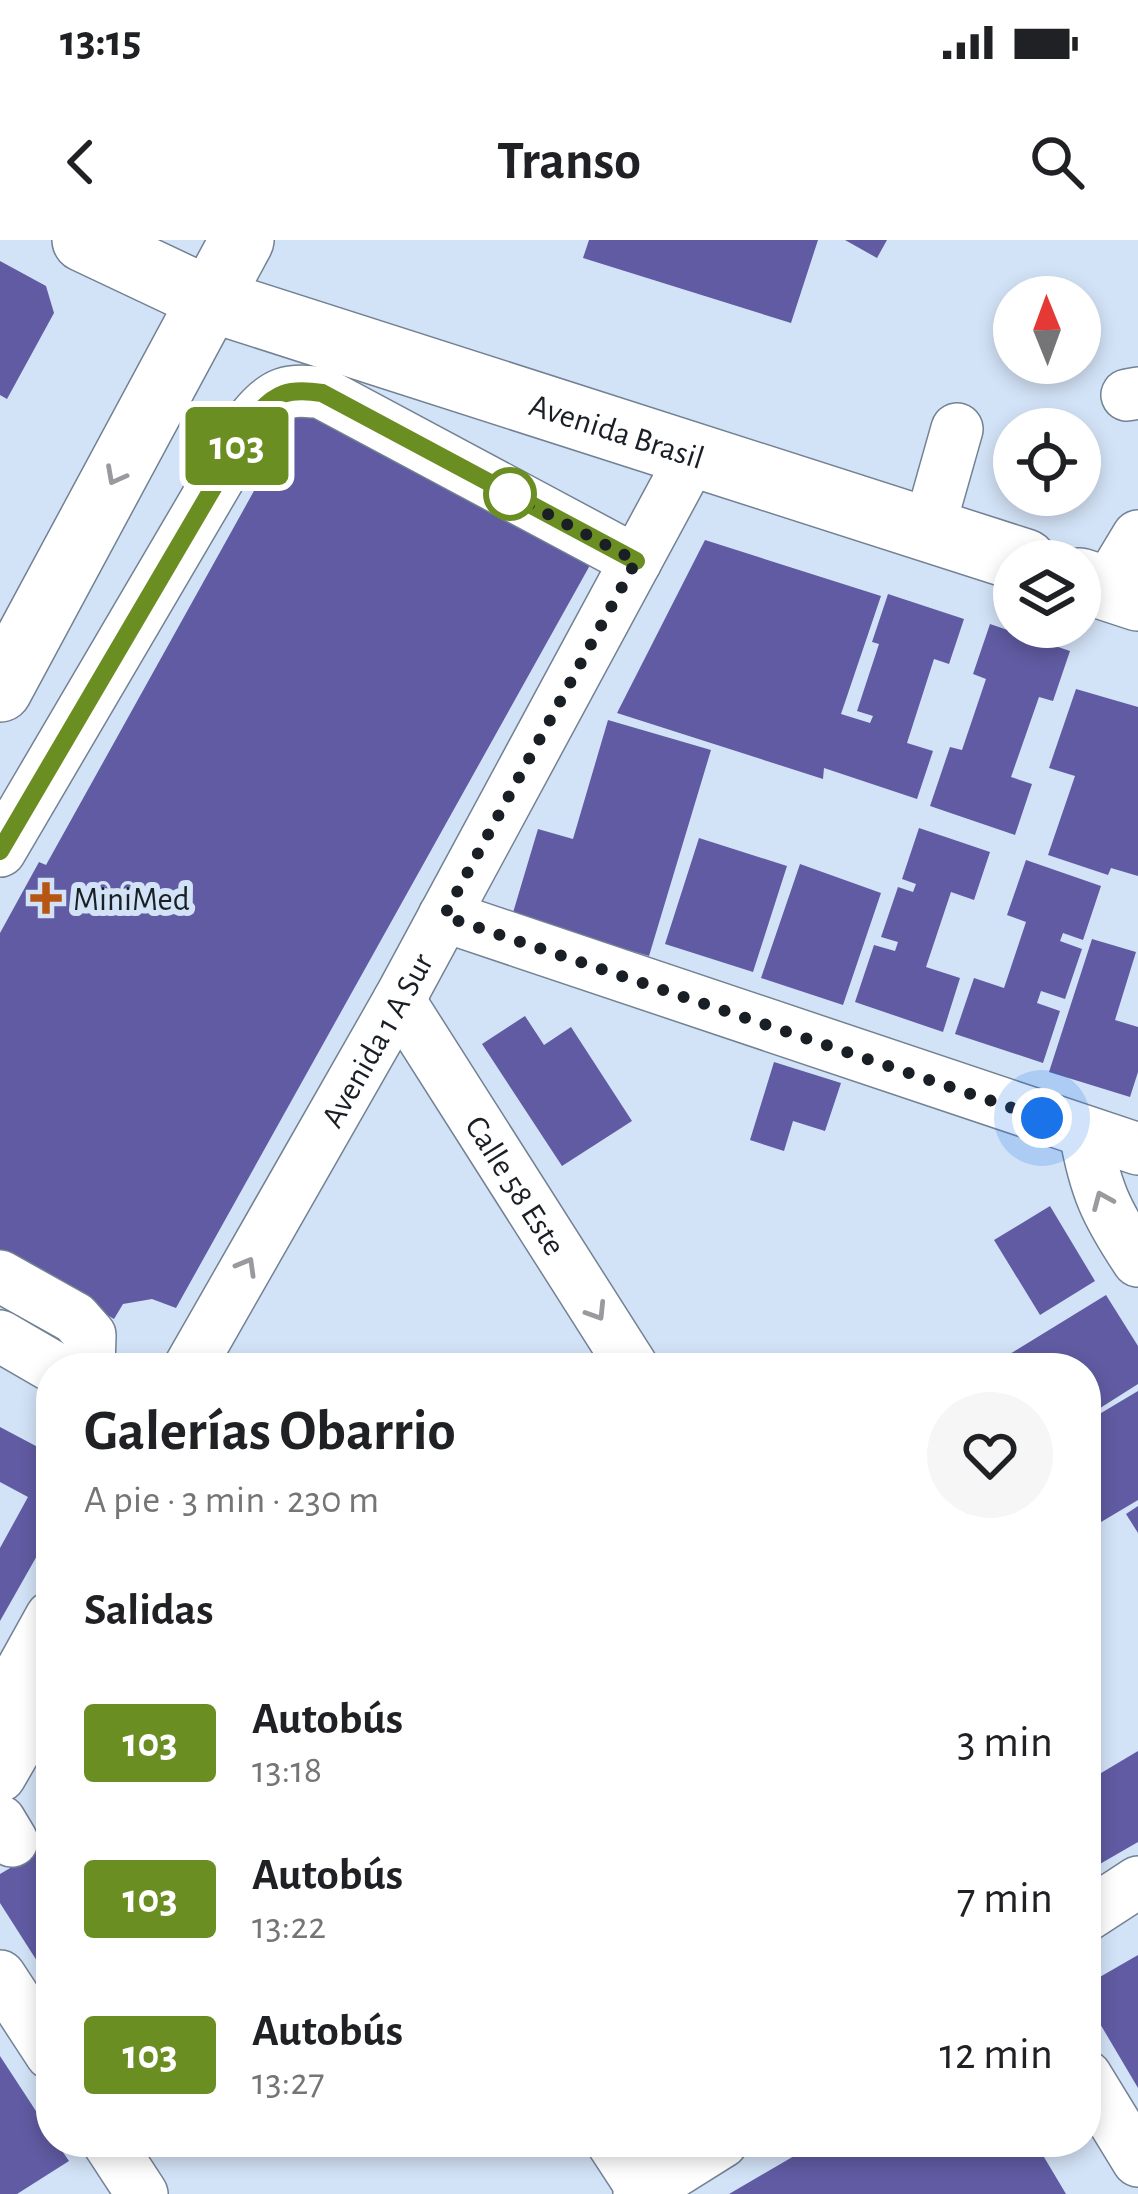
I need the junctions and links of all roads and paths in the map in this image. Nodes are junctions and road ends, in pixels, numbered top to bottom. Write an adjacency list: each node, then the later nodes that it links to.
1 (84, 240): 3 (main road, Avenida Brasil)
2 (242, 240): 3 (main road)
3 (212, 300): 5 (main road, Avenida Brasil); 11 (main road, one-way to 11)
4 (958, 430): 6 (street)
5 (693, 455): 6 (main road, Avenida Brasil); 9 (street, Avenida 1 A Sur)
6 (929, 528): 8 (main road, Avenida Brasil)
7 (1138, 536): 10 (street)
8 (993, 550)
9 (636, 561): 12 (street); 14 (street, Avenida 1 A Sur)
10 (1108, 589)
11 (0, 689)
12 (18, 779): 13 (street)
13 (0, 851)
14 (444, 916): 15 (street, Avenida 1 A Sur); 16 (street)
15 (399, 1000): 22 (street, Avenida 1 A Sur, one-way to 15); 23 (street, Calle 58 Este, one-way to 23)
16 (1085, 1132): 17 (street); 18 (street, one-way to 16)
17 (1138, 1149)
18 (1138, 1261)
19 (0, 1276): 21 (street)
20 (0, 1336): 24 (street)
21 (89, 1353)
22 (198, 1353)
23 (623, 1353)
24 (36, 1357)
25 (36, 1647): 26 (street)
26 (19, 1680): 27 (street)
27 (0, 1776)
28 (1138, 1882): 29 (street)
29 (1101, 1906)
30 (0, 1976): 31 (street)
31 (36, 2031)
32 (1101, 2101): 36 (street)
33 (118, 2157): 38 (street)
34 (621, 2157): 37 (street)
35 (699, 2157): 37 (street)
36 (1138, 2162)
37 (643, 2193)
38 (142, 2194)

